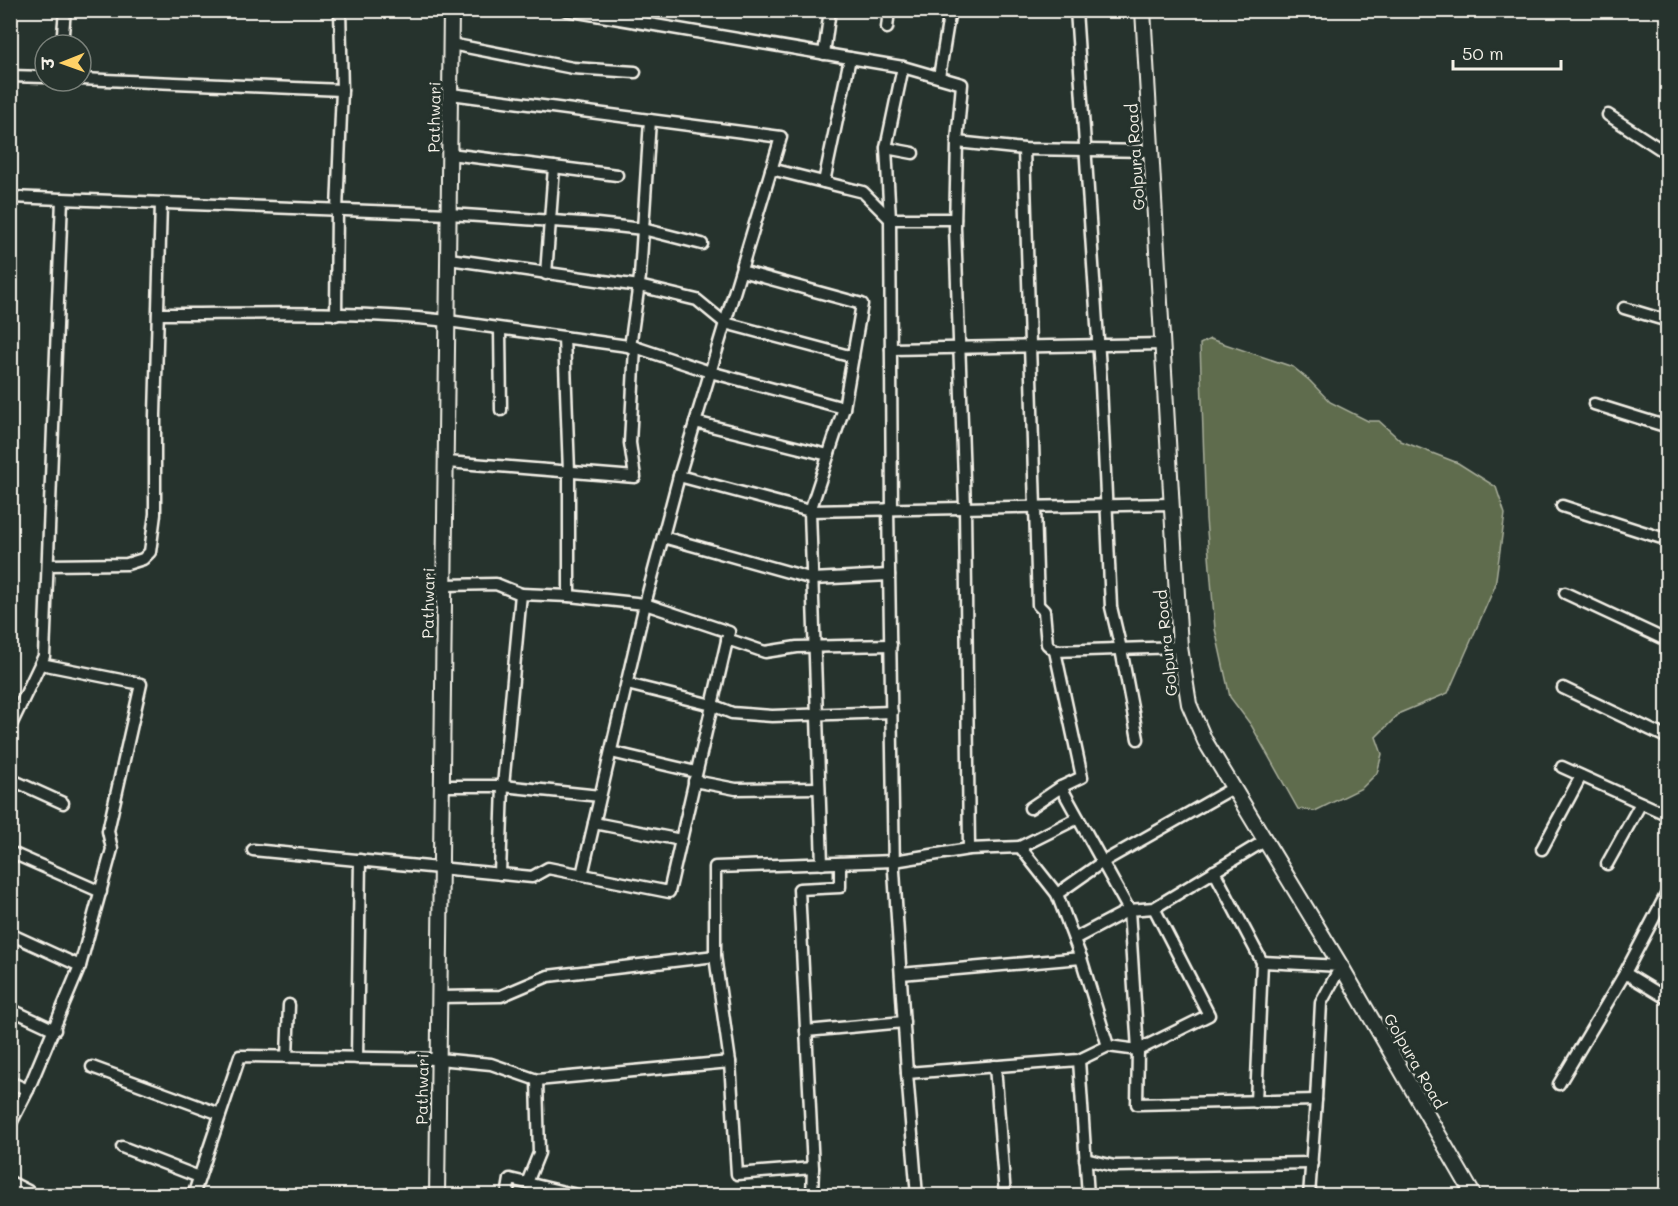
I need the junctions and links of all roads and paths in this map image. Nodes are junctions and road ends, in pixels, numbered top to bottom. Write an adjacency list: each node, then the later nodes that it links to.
1 (65, 10): 12 (street)
2 (340, 10): 22 (street)
3 (451, 10): 13 (street, Pathwari)
4 (566, 10): 10 (street)
5 (830, 10): 14 (street)
6 (889, 10): 11 (street)
7 (950, 10): 20 (street)
8 (1076, 10): 29 (street)
9 (1143, 10): 30 (street, Golpura Road)
10 (578, 12): 14 (street)
11 (887, 28)
12 (63, 33)
13 (451, 44): 17 (street); 23 (street, Pathwari)
14 (824, 54): 15 (street)
15 (850, 58): 16 (street); 37 (street)
16 (903, 67): 20 (street); 27 (street)
17 (635, 72)
18 (10, 76): 19 (street)
19 (33, 77)
20 (939, 77): 26 (street)
21 (93, 80): 22 (street)
22 (342, 90): 41 (street)
23 (451, 94): 25 (street); 32 (street, Pathwari)
24 (1608, 115): 33 (street)
25 (650, 120): 35 (street); 46 (street)
26 (957, 142): 28 (street); 44 (street)
27 (886, 148): 31 (street); 43 (street)
28 (1024, 149): 29 (street); 62 (street)
29 (1086, 151): 30 (street); 61 (street)
30 (1150, 151): 60 (street, Golpura Road)
31 (913, 153)
32 (450, 154): 34 (street); 42 (street, Pathwari)
33 (1668, 154)
34 (554, 167): 36 (street); 45 (street)
35 (771, 169): 37 (street); 49 (street)
36 (617, 175)
37 (824, 183): 43 (street)
38 (10, 197): 39 (street)
39 (62, 199): 40 (street); 86 (street)
40 (161, 203): 41 (street); 53 (street)
41 (337, 210): 42 (street); 54 (street)
42 (449, 214): 45 (street); 48 (street, Pathwari)
43 (890, 219): 44 (street); 65 (street)
44 (955, 219): 64 (street)
45 (550, 221): 46 (street); 50 (street)
46 (643, 229): 47 (street); 51 (street)
47 (702, 244)
48 (449, 259): 50 (street); 55 (street, Pathwari)
49 (741, 271): 57 (street); 66 (street)
50 (546, 274): 51 (street)
51 (639, 286): 57 (street); 63 (street)
52 (1624, 308): 56 (street)
53 (158, 314): 54 (street); 86 (street)
54 (336, 315): 55 (street)
55 (448, 321): 58 (street); 74 (street, Pathwari)
56 (1668, 321)
57 (725, 323): 66 (street); 67 (street)
58 (500, 328): 59 (street); 70 (street)
59 (564, 338): 63 (street); 75 (street)
60 (1163, 344): 61 (street); 77 (street, Golpura Road)
61 (1098, 345): 62 (street); 78 (street)
62 (1029, 346): 64 (street); 79 (street)
63 (633, 347): 67 (street); 75 (street)
64 (959, 348): 65 (street); 81 (street)
65 (891, 349): 82 (street)
66 (853, 357): 69 (street)
67 (710, 372): 69 (street); 71 (street)
68 (1594, 404): 72 (street)
69 (844, 408): 73 (street)
70 (501, 410)
71 (695, 422): 73 (street); 76 (street)
72 (1668, 427)
73 (828, 455): 83 (street)
74 (447, 462): 75 (street); 89 (street, Pathwari)
75 (569, 472): 92 (street)
76 (679, 476): 83 (street); 84 (street)
77 (1172, 504): 78 (street); 98 (street, Golpura Road)
78 (1107, 505): 79 (street); 99 (street)
79 (1034, 506): 81 (street); 100 (street)
80 (1562, 506): 85 (street)
81 (965, 507): 82 (street); 130 (street)
82 (890, 509): 83 (street); 87 (street)
83 (810, 512): 88 (street)
84 (663, 537): 88 (street); 93 (street)
85 (1668, 540)
86 (48, 565): 101 (street)
87 (889, 575): 88 (street); 96 (street)
88 (813, 579): 97 (street)
89 (445, 585): 91 (street); 115 (street, Pathwari)
90 (1565, 593): 95 (street)
91 (521, 594): 92 (street); 116 (street)
92 (569, 596): 93 (street)
93 (645, 604): 94 (street); 102 (street)
94 (727, 639): 97 (street); 104 (street)
95 (1668, 641)
96 (891, 645): 97 (street); 105 (street)
97 (816, 647): 106 (street)
98 (1180, 647): 99 (street); 119 (street, Golpura Road)
99 (1121, 649): 100 (street); 109 (street)
100 (1055, 651): 117 (street)
101 (41, 664): 107 (street); 145 (street)
102 (627, 684): 104 (street); 110 (street)
103 (1563, 688): 108 (street)
104 (712, 705): 106 (street); 112 (street)
105 (892, 712): 106 (street); 135 (street)
106 (816, 715): 118 (street)
107 (10, 727)
108 (1668, 738)
109 (1138, 739)
110 (610, 752): 112 (street); 120 (street)
111 (1562, 767): 113 (street)
112 (695, 776): 118 (street); 127 (street)
113 (1581, 776): 122 (street); 131 (street)
114 (10, 779): 121 (street)
115 (443, 786): 116 (street); 140 (street, Pathwari)
116 (503, 786): 120 (street); 142 (street)
117 (1061, 787): 123 (street); 125 (street)
118 (819, 788): 138 (street)
119 (1233, 788): 128 (street, Golpura Road); 136 (street)
120 (600, 796): 126 (street)
121 (63, 802)
122 (1641, 803): 124 (street); 139 (street)
123 (1030, 808)
124 (1668, 814)
125 (1078, 818): 129 (street); 136 (street)
126 (594, 823): 127 (street); 143 (street)
127 (681, 840): 143 (street)
128 (1266, 840): 141 (street); 155 (street, Golpura Road)
129 (1020, 847): 130 (street); 146 (street)
130 (969, 849): 135 (street)
131 (1542, 849)
132 (253, 850): 134 (street)
133 (10, 852): 145 (street)
134 (360, 860): 140 (street); 168 (street)
135 (894, 861): 137 (street); 157 (street)
136 (1101, 862): 146 (street); 148 (street)
137 (840, 863): 138 (street); 164 (street)
138 (822, 864): 151 (street)
139 (1607, 864)
140 (442, 868): 142 (street); 158 (street, Pathwari)
141 (1215, 871): 147 (street); 153 (street)
142 (500, 874): 143 (street)
143 (582, 875)
144 (1668, 891): 156 (street)
145 (101, 892): 154 (street)
146 (1057, 894): 150 (street)
147 (1154, 908): 148 (street); 166 (street)
148 (1129, 910): 150 (street); 166 (street)
149 (10, 934): 154 (street)
150 (1074, 939): 152 (street)
151 (715, 956): 158 (street); 171 (street)
152 (1081, 958): 157 (street); 165 (street)
153 (1262, 962): 155 (street); 180 (street)
154 (81, 966): 163 (street)
155 (1341, 966): 179 (street); 203 (street, Golpura Road)
156 (1625, 973): 159 (street); 177 (street)
157 (901, 974): 162 (street)
158 (440, 997): 169 (street, Pathwari)
159 (1668, 999)
160 (289, 1005): 167 (street)
161 (10, 1009): 163 (street)
162 (904, 1022): 164 (street); 174 (street)
163 (55, 1030): 178 (street)
164 (806, 1031): 186 (street)
165 (1108, 1046): 166 (street); 170 (street)
166 (1138, 1050): 180 (street)
167 (287, 1057): 168 (street); 181 (street)
168 (357, 1058): 169 (street)
169 (439, 1059): 175 (street); 193 (street, Pathwari)
170 (1079, 1060): 172 (street); 184 (street)
171 (730, 1062): 175 (street); 186 (street)
172 (995, 1066): 174 (street); 200 (street)
173 (93, 1067): 181 (street)
174 (907, 1073): 199 (street)
175 (537, 1080): 189 (street)
176 (10, 1082): 178 (street)
177 (1559, 1084)
178 (28, 1090): 182 (street)
179 (1316, 1100): 180 (street); 185 (street)
180 (1256, 1102)
181 (220, 1114): 187 (street)
182 (10, 1125)
183 (122, 1148): 187 (street)
184 (1085, 1159): 185 (street); 201 (street)
185 (1312, 1163): 202 (street)
186 (813, 1168): 198 (street)
187 (199, 1177): 192 (street)
188 (10, 1182): 190 (street)
189 (527, 1183): 191 (street); 194 (street)
190 (28, 1191)
191 (554, 1192): 195 (street)
192 (193, 1196)
193 (437, 1196)
194 (507, 1196)
195 (581, 1196)
196 (624, 1196): 197 (street)
197 (634, 1196)
198 (812, 1196)
199 (917, 1196)
200 (1005, 1196)
201 (1088, 1196)
202 (1309, 1196)
203 (1474, 1196)

